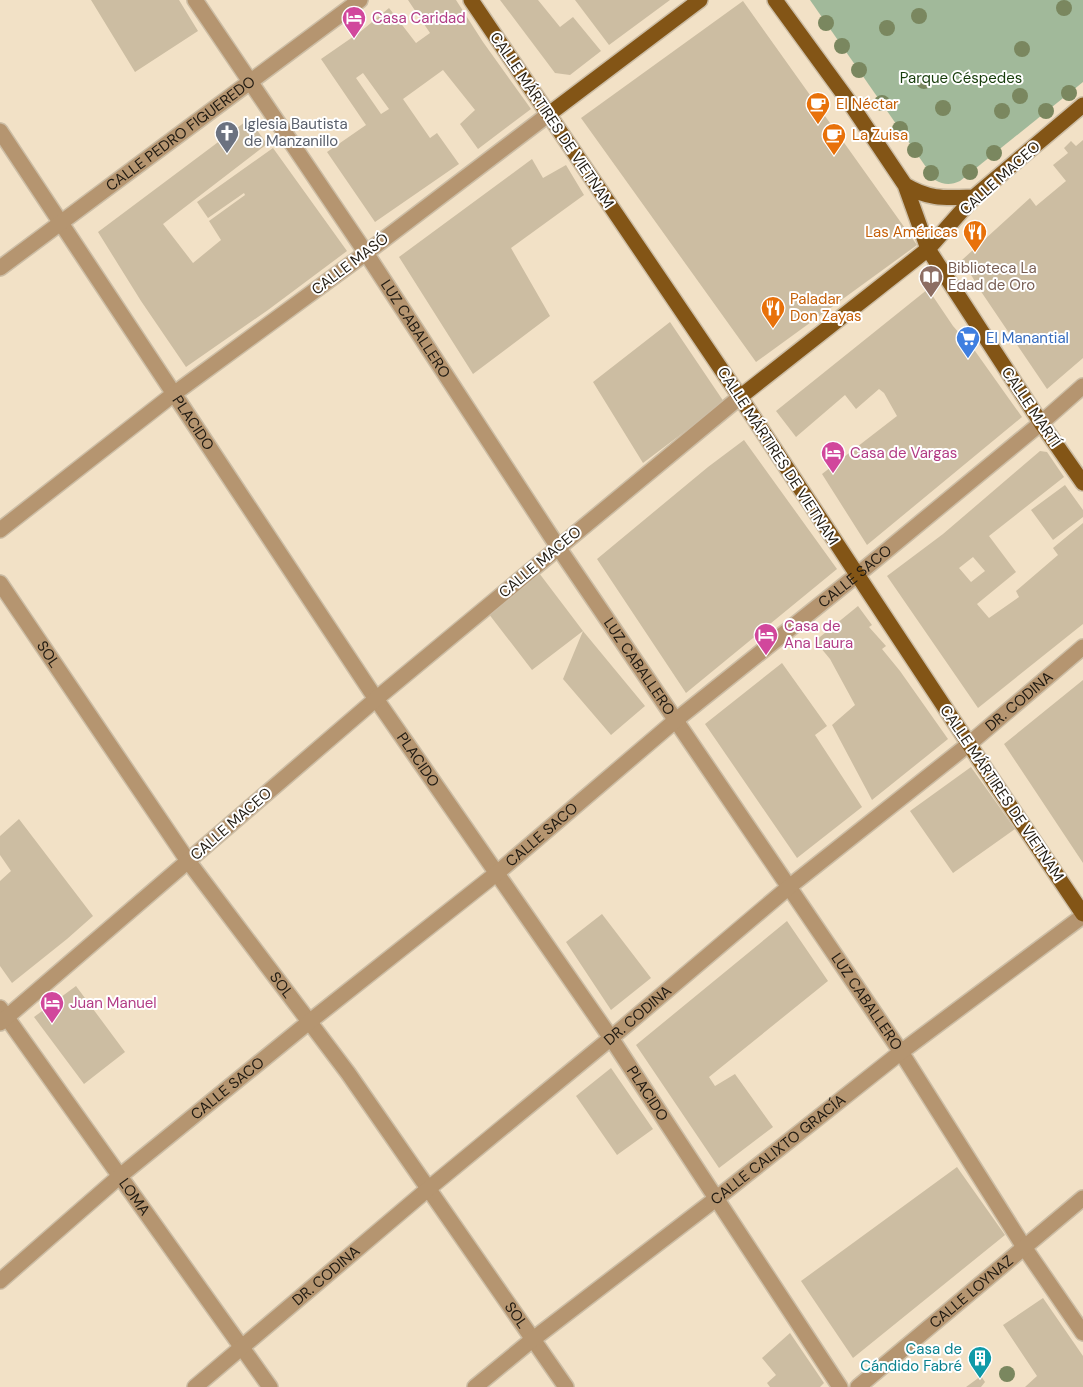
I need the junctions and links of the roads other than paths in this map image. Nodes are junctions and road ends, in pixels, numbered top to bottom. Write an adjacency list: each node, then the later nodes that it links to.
1 (195, 0): 6 (street, LUZ CABALLERO)
2 (360, 0): 6 (street, CALLE PEDRO FIGUEREDO)
3 (471, 0): 8 (main road, CALLE MÁRTIRES DE VIETNAM)
4 (700, 0): 8 (main road, CALLE MASÓ)
5 (779, 2): 10 (main road, CALLE MARTÍ)
6 (250, 83): 12 (street, CALLE PEDRO FIGUEREDO); 14 (street, LUZ CABALLERO)
7 (1083, 105): 11 (main road, CALLE MACEO)
8 (548, 114): 14 (street, CALLE MASÓ); 18 (main road, CALLE MÁRTIRES DE VIETNAM)
9 (0, 132): 12 (street, PLACIDO)
10 (905, 185): 11 (main road); 13 (main road, CALLE MARTÍ)
11 (974, 197): 13 (main road, CALLE MACEO)
12 (60, 223): 15 (street, CALLE PEDRO FIGUEREDO); 17 (street, PLACIDO)
13 (928, 249): 18 (main road, CALLE MACEO); 19 (main road, CALLE MARTÍ)
14 (366, 253): 17 (street, CALLE MASÓ); 22 (street, LUZ CABALLERO)
15 (0, 268)
16 (1083, 386): 19 (street, CALLE SACO)
17 (175, 393): 21 (street, CALLE MASÓ); 26 (street, PLACIDO)
18 (740, 397): 22 (street, CALLE MACEO); 23 (main road, CALLE MÁRTIRES DE VIETNAM)
19 (1042, 423): 20 (main road, CALLE MARTÍ); 23 (street, CALLE SACO)
20 (1083, 483)
21 (0, 530)
22 (558, 547): 26 (street, CALLE MACEO); 27 (street, LUZ CABALLERO)
23 (857, 575): 27 (street, CALLE SACO); 28 (main road, CALLE MÁRTIRES DE VIETNAM)
24 (0, 583): 29 (street, SOL)
25 (1083, 646): 28 (street, DR. CODINA)
26 (376, 699): 29 (street, CALLE MACEO); 30 (street, PLACIDO)
27 (676, 720): 30 (street, CALLE SACO); 31 (street, LUZ CABALLERO)
28 (969, 744): 31 (street, DR. CODINA); 32 (main road, CALLE MÁRTIRES DE VIETNAM)
29 (188, 861): 33 (street, CALLE MACEO); 34 (street, SOL)
30 (497, 873): 34 (street, CALLE SACO); 35 (street, PLACIDO)
31 (789, 887): 35 (street, DR. CODINA); 36 (street, LUZ CABALLERO)
32 (1083, 915): 36 (street, CALLE CALIXTO GRACÍA)
33 (2, 1016): 37 (street, LOMA)
34 (309, 1022): 37 (street, CALLE SACO); 38 (street, SOL)
35 (611, 1038): 38 (street, DR. CODINA); 39 (street, PLACIDO)
36 (901, 1052): 39 (street, CALLE CALIXTO GRACÍA); 41 (street, LUZ CABALLERO)
37 (120, 1176): 42 (street, CALLE SACO); 45 (street, LOMA)
38 (428, 1189): 44 (street, SOL); 45 (street, DR. CODINA)
39 (716, 1198): 44 (street, CALLE CALIXTO GRACÍA); 50 (street, PLACIDO)
40 (1083, 1198): 41 (street, CALLE LOYNAZ)
41 (1024, 1247): 43 (street, LUZ CABALLERO); 51 (street, CALLE LOYNAZ)
42 (0, 1281)
43 (1083, 1333)
44 (532, 1340): 48 (street, CALLE CALIXTO GRACÍA); 49 (street, SOL)
45 (241, 1347): 46 (street, DR. CODINA); 47 (street, LOMA)
46 (195, 1387)
47 (270, 1387)
48 (474, 1387)
49 (566, 1387)
50 (840, 1387)
51 (858, 1387)

